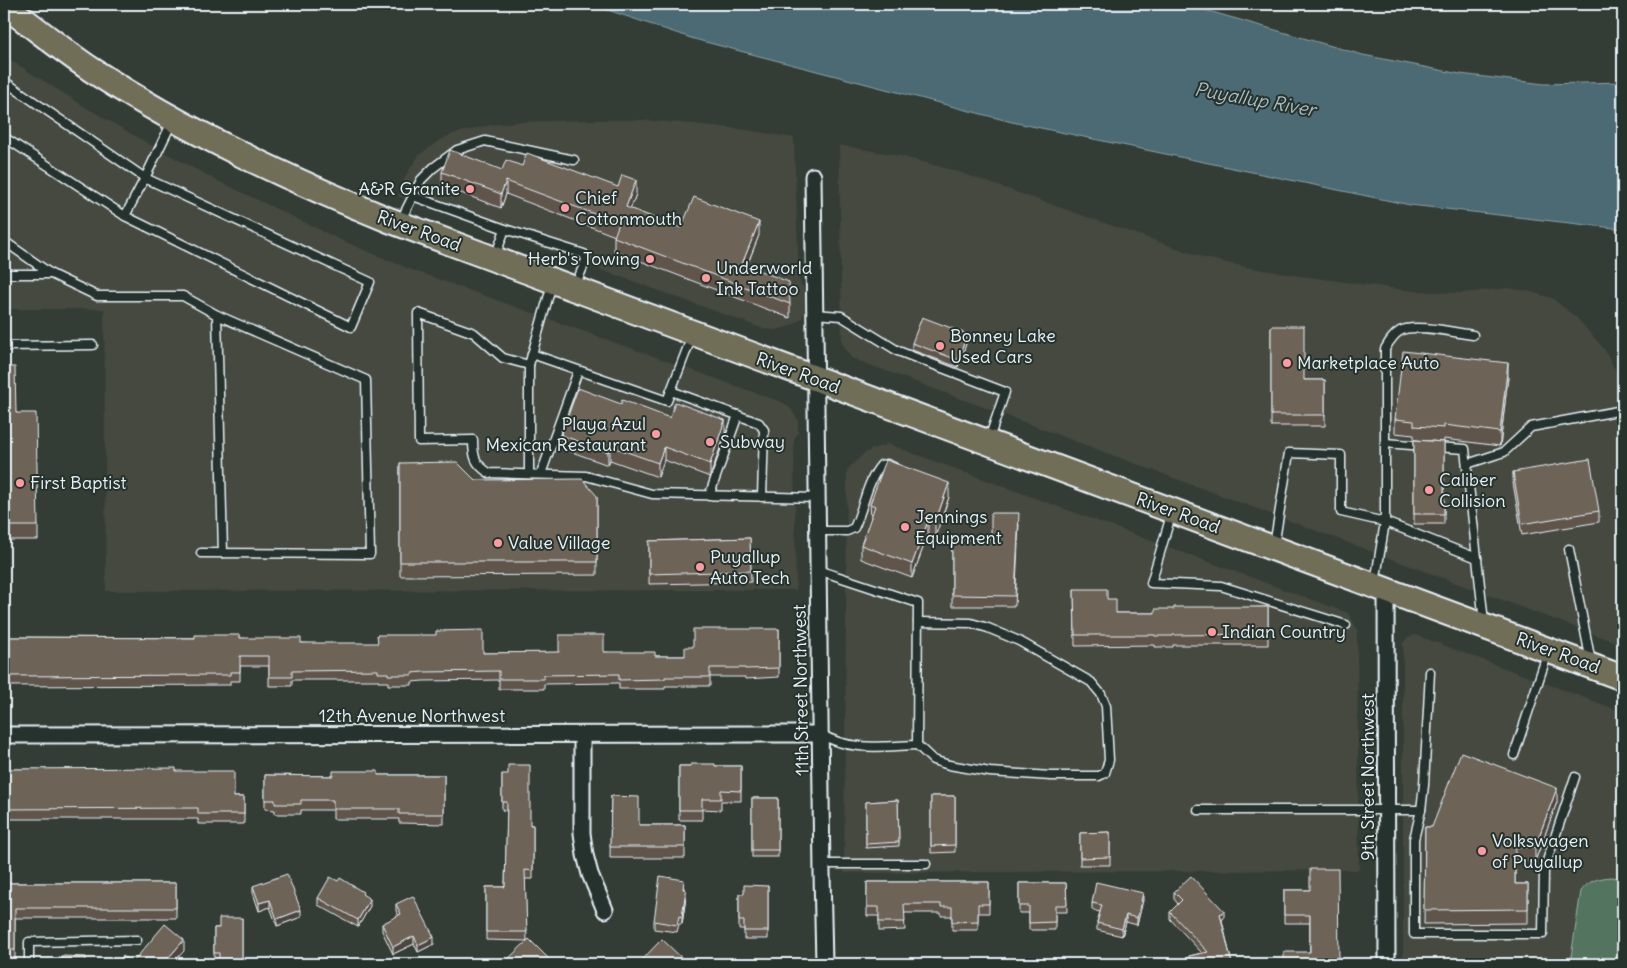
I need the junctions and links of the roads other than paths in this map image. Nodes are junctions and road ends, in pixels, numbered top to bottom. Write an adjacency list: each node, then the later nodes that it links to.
1 (4, 5): 3 (main road, River Road)
2 (4, 81): 7 (lane)
3 (174, 118): 7 (lane); 10 (main road, River Road)
4 (4, 137): 9 (lane)
5 (574, 160): 8 (lane)
6 (813, 176): 18 (street, 11th Street Northwest)
7 (145, 178): 9 (lane); 9 (lane)
8 (413, 196): 10 (lane); 11 (lane)
9 (124, 216)
10 (399, 224): 13 (main road, River Road)
11 (505, 229): 13 (lane); 17 (lane)
12 (4, 241): 15 (lane)
13 (494, 258): 16 (main road, River Road)
14 (4, 274): 15 (lane)
15 (51, 274): 19 (lane)
16 (553, 280): 17 (main road, River Road); 24 (lane)
17 (574, 289): 20 (main road, River Road)
18 (814, 314): 27 (street, 11th Street Northwest); 31 (lane)
19 (217, 315): 46 (lane); 46 (lane)
20 (693, 333): 27 (main road, River Road); 28 (lane)
21 (1473, 335): 32 (lane)
22 (93, 345): 23 (lane)
23 (4, 346)
24 (532, 354): 25 (lane); 26 (lane)
25 (529, 365): 35 (lane); 35 (lane)
26 (578, 371): 28 (lane); 36 (lane)
27 (815, 379): 31 (main road, River Road); 39 (street, 11th Street Northwest)
28 (671, 390): 30 (lane)
29 (1623, 410): 33 (lane)
30 (738, 415): 37 (lane); 38 (lane)
31 (988, 442): 40 (main road, River Road)
32 (1384, 443): 33 (lane); 41 (lane)
33 (1467, 464): 47 (lane)
34 (904, 471): 42 (lane)
35 (529, 474): 36 (lane)
36 (541, 474): 37 (lane)
37 (709, 496): 38 (lane)
38 (762, 496): 39 (lane)
39 (817, 498): 42 (street, 11th Street Northwest)
40 (1173, 510): 43 (main road, River Road); 51 (lane)
41 (1385, 522): 43 (lane); 47 (lane); 49 (lane)
42 (817, 531): 48 (street, 11th Street Northwest)
43 (1274, 548): 49 (main road, River Road)
44 (1569, 549): 54 (lane)
45 (201, 553): 46 (lane)
46 (223, 553)
47 (1477, 558): 52 (lane)
48 (818, 570): 50 (lane); 57 (street, 11th Street Northwest)
49 (1380, 587): 52 (main road, River Road); 63 (street, 9th Street Northwest)
50 (918, 622): 60 (lane); 60 (lane)
51 (1346, 625)
52 (1485, 626): 53 (main road, River Road)
53 (1549, 650): 54 (main road, River Road); 61 (lane)
54 (1592, 666): 56 (main road, River Road)
55 (1430, 672): 65 (lane)
56 (1623, 678)
57 (820, 734): 59 (street, 12th Avenue Northwest); 60 (lane); 66 (street, 11th Street Northwest)
58 (4, 735): 59 (street, 12th Avenue Northwest)
59 (582, 735): 68 (street)
60 (917, 745)
61 (1514, 754)
62 (1575, 777): 65 (lane)
63 (1387, 809): 64 (lane); 65 (lane); 72 (street, 9th Street Northwest)
64 (1198, 810)
65 (1421, 810)
66 (822, 864): 67 (lane); 71 (street, 11th Street Northwest)
67 (926, 864)
68 (605, 910)
69 (137, 940): 70 (lane)
70 (29, 964)
71 (824, 964)
72 (1387, 964)

